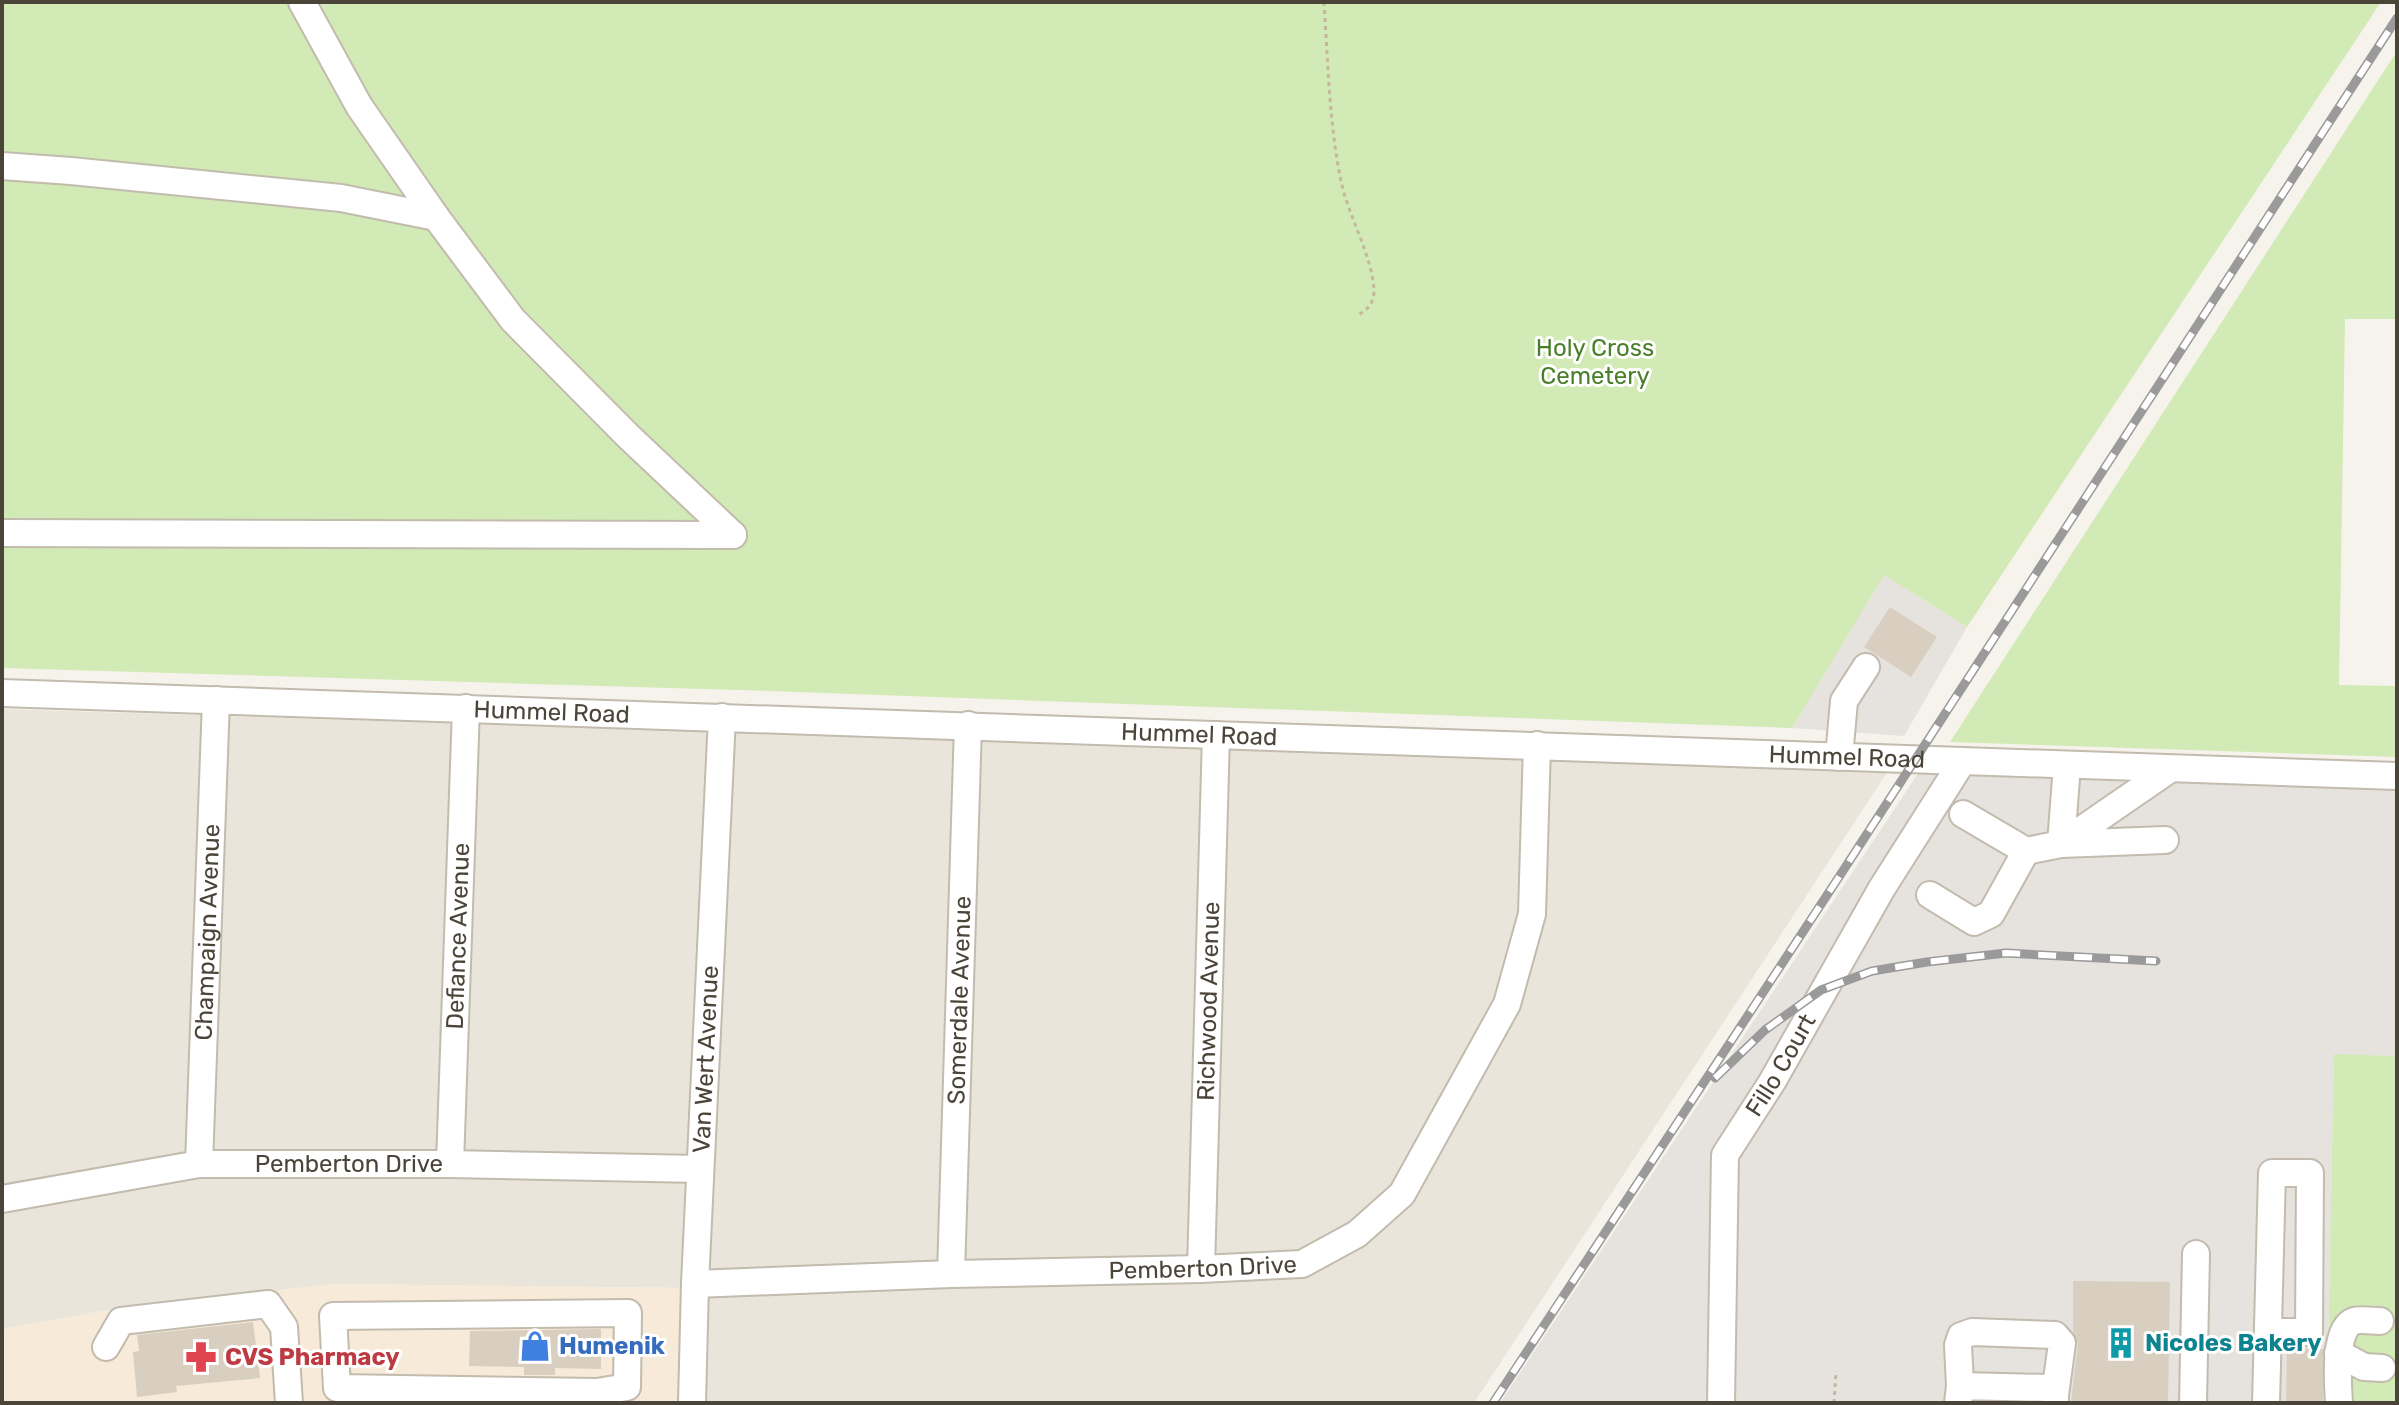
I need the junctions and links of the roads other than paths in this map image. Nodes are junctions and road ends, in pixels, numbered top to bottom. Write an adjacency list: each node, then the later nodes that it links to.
1 (302, 2): 3 (street)
2 (2, 166): 3 (street)
3 (436, 217): 4 (street)
4 (2, 533)
5 (1866, 667): 13 (street)
6 (2, 693): 7 (street, Hummel Road)
7 (216, 700): 8 (street, Hummel Road); 23 (street, Champaign Avenue)
8 (466, 708): 9 (street, Hummel Road); 24 (street, Defiance Avenue)
9 (722, 717): 10 (street, Hummel Road); 25 (street, Van Wert Avenue)
10 (968, 725): 11 (street, Hummel Road); 29 (street, Somerdale Avenue)
11 (1216, 735): 12 (street, Hummel Road); 28 (street, Richwood Avenue)
12 (1537, 745): 13 (street, Hummel Road); 28 (street, Pemberton Drive)
13 (1839, 757): 14 (street, Hummel Road)
14 (1962, 762): 15 (street, Hummel Road); 42 (street, Fillo Court)
15 (2067, 765): 16 (street, Hummel Road); 20 (street)
16 (2170, 769): 17 (street, Hummel Road); 20 (street)
17 (2397, 776)
18 (1963, 814): 21 (street)
19 (2165, 840): 20 (street)
20 (2061, 844): 21 (street)
21 (2026, 851): 22 (street)
22 (1930, 895)
23 (199, 1164): 24 (street, Pemberton Drive); 26 (street, Pemberton Drive)
24 (450, 1164): 25 (street, Pemberton Drive)
25 (700, 1169): 30 (street, Van Wert Avenue)
26 (2, 1199)
27 (2196, 1254): 43 (street)
28 (1201, 1269): 29 (street, Pemberton Drive)
29 (951, 1274): 30 (street, Pemberton Drive)
30 (695, 1284): 41 (street, Van Wert Avenue)
31 (2380, 1321): 34 (street)
32 (2268, 1332): 32 (street); 44 (street)
33 (106, 1347): 40 (street)
34 (2338, 1353): 35 (street); 45 (street)
35 (2392, 1368)
36 (1959, 1394): 39 (street); 39 (street)
37 (455, 1396): 38 (street); 38 (street)
38 (597, 1397)
39 (2055, 1399)
40 (289, 1403)
41 (692, 1403)
42 (1721, 1403)
43 (2193, 1403)
44 (2266, 1403)
45 (2339, 1403)

